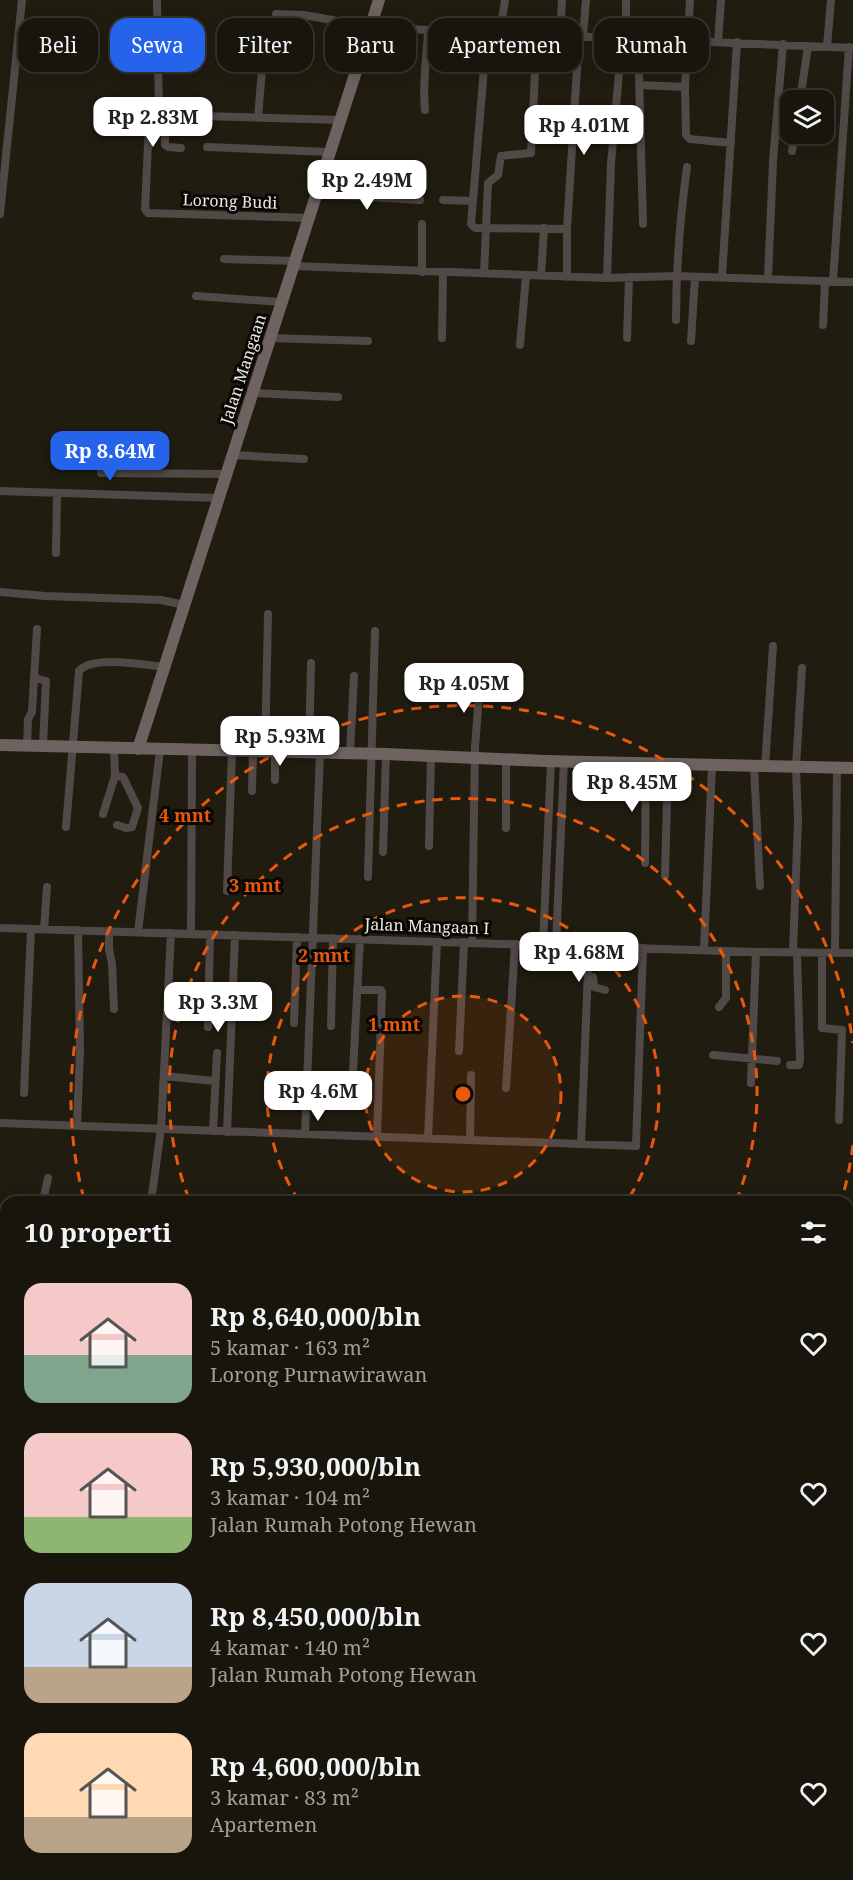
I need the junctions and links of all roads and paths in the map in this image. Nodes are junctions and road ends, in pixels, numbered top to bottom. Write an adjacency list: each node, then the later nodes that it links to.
1 (22, 0): 55 (street)
2 (157, 0): 40 (street)
3 (379, 0): 12 (street, Jalan Mangaan)
4 (505, 0): 13 (street)
5 (562, 0): 14 (street)
6 (586, 0): 19 (street)
7 (626, 0): 15 (street)
8 (690, 0): 16 (street)
9 (721, 0): 22 (street)
10 (831, 0): 26 (street)
11 (276, 14): 17 (street)
12 (373, 18)
13 (502, 18)
14 (561, 18)
15 (625, 18)
16 (689, 18)
17 (325, 19)
18 (416, 29): 20 (street)
19 (582, 29)
20 (428, 30): 39 (street)
21 (709, 41): 22 (street)
22 (718, 42): 23 (street)
23 (737, 42): 24 (street); 43 (street)
24 (783, 44): 25 (street); 75 (street)
25 (808, 46): 26 (street); 38 (street)
26 (828, 46): 27 (street)
27 (851, 47): 76 (street)
28 (262, 72): 41 (street)
29 (355, 72): 42 (street, Jalan Mangaan)
30 (484, 72): 52 (street)
31 (535, 72): 50 (street)
32 (578, 72): 61 (street)
33 (620, 72): 74 (street)
34 (639, 72): 36 (street)
35 (686, 72): 37 (street)
36 (640, 85): 37 (street); 58 (street)
37 (685, 87): 43 (street)
38 (801, 90)
39 (424, 110)
40 (162, 114): 41 (street); 46 (street); 56 (street, Lorong Budi)
41 (258, 118): 42 (street)
42 (340, 120): 48 (street, Jalan Mangaan)
43 (731, 144): 73 (street)
44 (793, 144): 47 (street)
45 (207, 147): 48 (street)
46 (181, 148)
47 (792, 151)
48 (330, 152): 51 (street, Jalan Mangaan)
49 (687, 167): 69 (street)
50 (488, 183): 52 (street); 59 (street)
51 (316, 194): 53 (street); 56 (street, Jalan Mangaan)
52 (473, 198): 54 (street); 59 (street)
53 (420, 200)
54 (443, 200)
55 (0, 214)
56 (309, 218): 63 (street, Jalan Mangaan)
57 (422, 224): 64 (street)
58 (643, 224)
59 (486, 228): 60 (street); 66 (street)
60 (544, 228): 61 (street); 68 (street)
61 (567, 229): 70 (street)
62 (224, 259): 63 (street)
63 (295, 263): 64 (street); 79 (street, Jalan Mangaan)
64 (422, 272): 65 (street)
65 (443, 273): 66 (street); 83 (street)
66 (484, 273): 67 (street)
67 (526, 274): 68 (street); 87 (street)
68 (541, 276): 70 (street)
69 (676, 276): 71 (street); 72 (street); 80 (street)
70 (567, 277): 74 (street)
71 (629, 277): 74 (street); 84 (street)
72 (695, 277): 73 (street); 86 (street)
73 (722, 277): 75 (street)
74 (607, 278)
75 (768, 279): 76 (street)
76 (829, 281): 77 (street); 81 (street)
77 (853, 282)
78 (196, 296): 79 (street)
79 (282, 302): 82 (street, Jalan Mangaan)
80 (676, 320)
81 (823, 325)
82 (270, 338): 85 (street); 88 (street, Jalan Mangaan)
83 (442, 338)
84 (627, 338)
85 (368, 341)
86 (691, 341)
87 (520, 345)
88 (253, 393): 89 (street); 90 (street, Jalan Mangaan)
89 (338, 397)
90 (233, 455): 91 (street); 93 (street, Jalan Mangaan)
91 (304, 459)
92 (101, 473): 93 (street)
93 (227, 474): 96 (street, Jalan Mangaan)
94 (0, 491): 95 (street)
95 (57, 494): 96 (street); 97 (street)
96 (219, 498): 99 (street, Jalan Mangaan)
97 (56, 553)
98 (0, 592): 99 (street)
99 (184, 605): 105 (street, Jalan Mangaan)
100 (268, 614): 119 (street)
101 (37, 629): 109 (street)
102 (375, 631): 122 (street)
103 (772, 646): 131 (street)
104 (311, 663): 120 (street)
105 (165, 667): 113 (street); 115 (street, Jalan Mangaan)
106 (802, 668): 132 (street)
107 (481, 670): 125 (street)
108 (354, 676): 121 (street)
109 (35, 678): 111 (street); 112 (street)
110 (0, 745): 111 (street)
111 (27, 746): 112 (street)
112 (44, 746): 113 (street)
113 (73, 747): 114 (street); 142 (street)
114 (114, 747): 115 (street); 135 (street)
115 (138, 749): 116 (street)
116 (160, 750): 117 (street); 157 (street)
117 (192, 750): 118 (street); 159 (street)
118 (232, 751): 119 (street); 151 (street)
119 (264, 752): 120 (street); 136 (street); 137 (street)
120 (315, 753): 121 (street); 163 (street)
121 (350, 753): 122 (street)
122 (370, 754): 123 (street); 138 (street)
123 (386, 754): 124 (street); 139 (street)
124 (431, 757): 125 (street); 144 (street)
125 (474, 759): 126 (street); 167 (street)
126 (506, 760): 127 (street); 143 (street)
127 (557, 761): 128 (street); 169 (street); 170 (street)
128 (646, 764): 129 (street); 146 (street)
129 (668, 764): 130 (street); 147 (street)
130 (712, 765): 131 (street); 173 (street)
131 (760, 766): 132 (street); 149 (street)
132 (796, 767): 133 (street); 175 (street)
133 (837, 767): 134 (street); 176 (street)
134 (853, 768)
135 (115, 776): 140 (street); 141 (street)
136 (275, 780)
137 (252, 791)
138 (370, 808): 139 (street); 148 (street)
139 (384, 808): 145 (street)
140 (103, 814)
141 (117, 825)
142 (66, 827)
143 (506, 828)
144 (429, 846)
145 (383, 852)
146 (645, 863)
147 (665, 876)
148 (368, 877)
149 (760, 886)
150 (47, 887): 154 (street)
151 (227, 891)
152 (0, 928): 153 (street, Jalan Mangaan I)
153 (32, 929): 154 (street, Jalan Mangaan I); 200 (street)
154 (44, 929): 155 (street, Jalan Mangaan I)
155 (78, 930): 156 (street, Jalan Mangaan I); 203 (street)
156 (110, 931): 157 (street, Jalan Mangaan I); 183 (street)
157 (138, 932): 158 (street, Jalan Mangaan I)
158 (171, 933): 159 (street, Jalan Mangaan I); 194 (street)
159 (191, 934): 160 (street, Jalan Mangaan I)
160 (210, 934): 161 (street, Jalan Mangaan I); 186 (street)
161 (236, 935): 162 (street, Jalan Mangaan I); 195 (street)
162 (297, 937): 163 (street, Jalan Mangaan I); 184 (street)
163 (312, 938): 164 (street, Jalan Mangaan I); 207 (street)
164 (333, 938): 165 (street, Jalan Mangaan I); 185 (street)
165 (360, 939): 166 (street, Jalan Mangaan I); 180 (street)
166 (437, 942): 167 (street, Jalan Mangaan I); 209 (street)
167 (468, 943): 168 (street, Jalan Mangaan I); 187 (street)
168 (515, 944): 169 (street, Jalan Mangaan I); 198 (street)
169 (543, 945): 170 (street, Jalan Mangaan I)
170 (556, 945): 171 (street, Jalan Mangaan I)
171 (591, 946): 172 (street, Jalan Mangaan I); 181 (street); 211 (street)
172 (643, 948): 173 (street, Jalan Mangaan I); 211 (street)
173 (704, 950): 174 (street, Jalan Mangaan I)
174 (726, 951): 177 (street, Jalan Mangaan I); 182 (street)
175 (795, 951): 177 (street, Jalan Mangaan I); 178 (street, Jalan Mangaan I); 192 (street)
176 (835, 951): 178 (street, Jalan Mangaan I); 179 (street, Jalan Mangaan I)
177 (756, 952): 190 (street)
178 (822, 953): 201 (street)
179 (853, 953)
180 (357, 990): 199 (street); 208 (street)
181 (605, 990)
182 (719, 1007)
183 (114, 1009)
184 (294, 1023)
185 (331, 1026)
186 (208, 1027)
187 (459, 1051)
188 (217, 1053): 196 (street)
189 (713, 1055): 190 (street)
190 (752, 1058): 191 (street); 197 (street)
191 (777, 1061)
192 (790, 1065)
193 (471, 1075): 210 (street)
194 (164, 1076): 196 (street); 204 (street)
195 (230, 1076): 196 (street); 206 (street)
196 (215, 1078): 205 (street)
197 (751, 1083)
198 (506, 1088)
199 (352, 1090)
200 (24, 1093)
201 (839, 1120)
202 (0, 1123): 203 (street)
203 (77, 1125): 204 (street)
204 (161, 1129): 205 (street); 214 (street)
205 (213, 1131): 206 (street)
206 (227, 1132): 207 (street)
207 (305, 1134): 208 (street)
208 (377, 1136): 209 (street)
209 (428, 1138): 210 (street)
210 (470, 1140): 211 (street)
211 (581, 1144)
212 (48, 1178): 213 (street)
213 (44, 1196)
214 (152, 1196)

